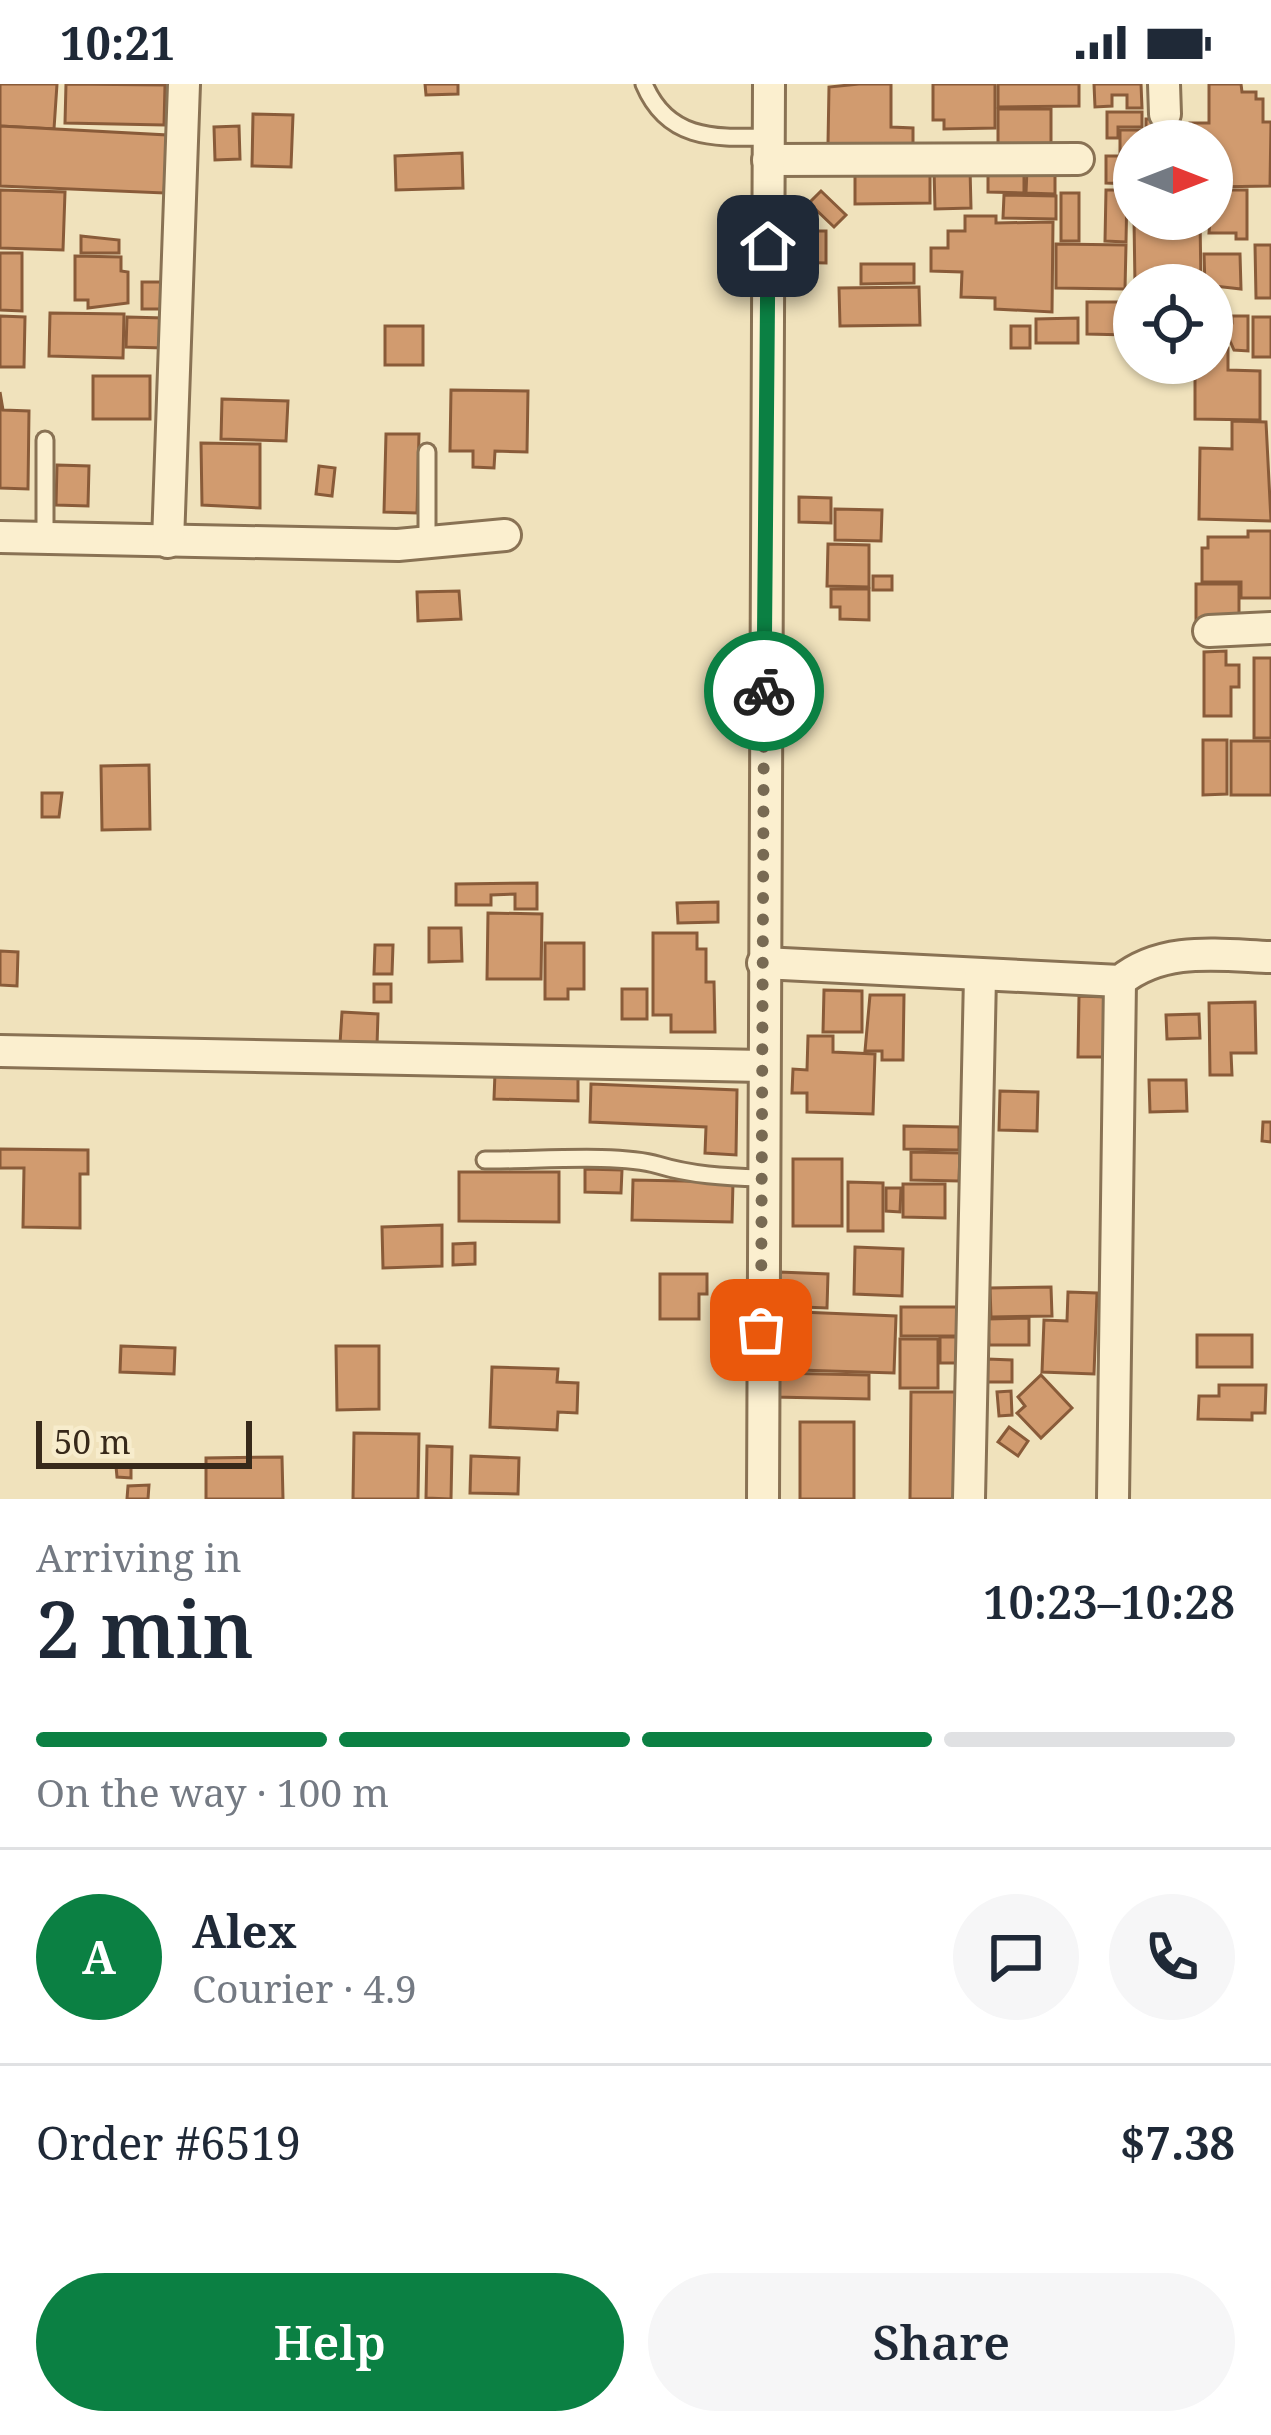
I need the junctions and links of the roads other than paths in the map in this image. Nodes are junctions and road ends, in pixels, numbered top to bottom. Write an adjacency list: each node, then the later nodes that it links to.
1 (184, 84): 11 (street)
2 (644, 84): 4 (lane)
3 (769, 84): 4 (street)
4 (769, 148): 5 (street); 16 (street)
5 (1078, 159)
6 (45, 440): 10 (lane)
7 (427, 452): 12 (lane)
8 (506, 535): 12 (street)
9 (0, 537): 10 (street)
10 (45, 539): 11 (street)
11 (168, 542): 12 (street)
12 (427, 542)
13 (1271, 628): 14 (street)
14 (1209, 631)
15 (1271, 956): 18 (street)
16 (763, 963): 17 (street); 20 (street)
17 (980, 976): 18 (street); 24 (street)
18 (1120, 981): 25 (street)
19 (0, 1051): 20 (street)
20 (763, 1066): 22 (street)
21 (485, 1160): 22 (lane)
22 (761, 1178): 23 (street)
23 (763, 1499)
24 (969, 1499)
25 (1113, 1499)

